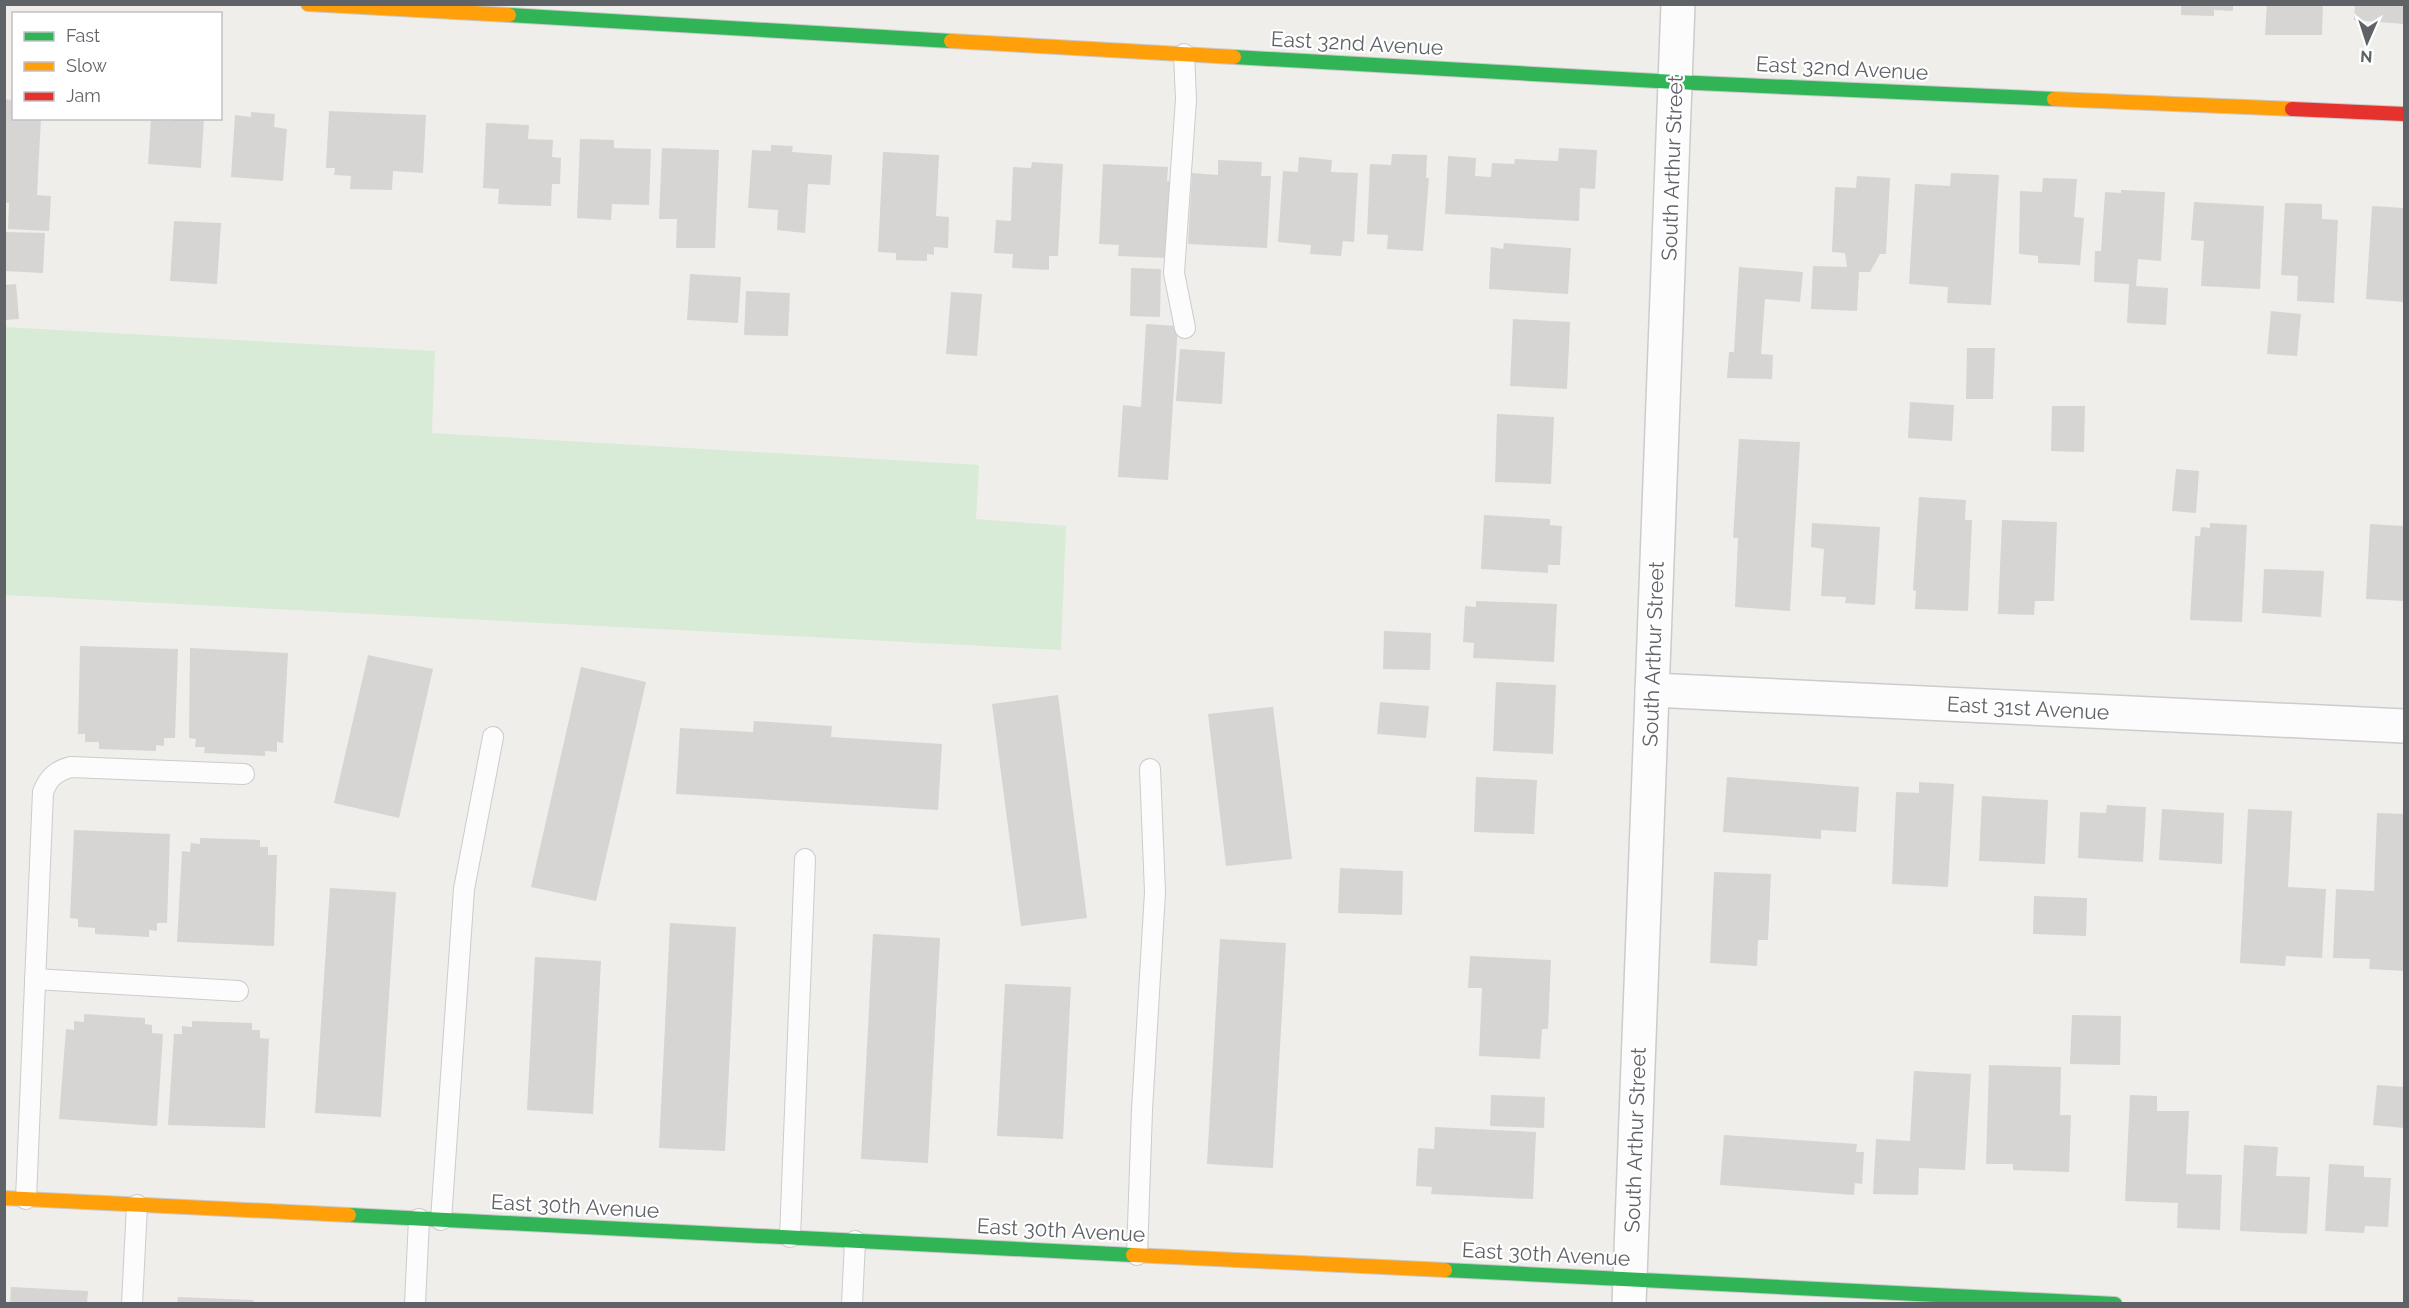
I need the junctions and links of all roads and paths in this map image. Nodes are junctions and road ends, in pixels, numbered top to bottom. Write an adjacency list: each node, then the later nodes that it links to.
1 (308, 4): 3 (street, East 32nd Avenue)
2 (1678, 4): 4 (street, South Arthur Street)
3 (1185, 54): 4 (street, East 32nd Avenue); 6 (lane)
4 (1675, 82): 5 (street, East 32nd Avenue); 7 (street, South Arthur Street)
5 (2404, 114)
6 (1185, 328)
7 (1652, 690): 8 (street, East 31st Avenue); 23 (street, South Arthur Street)
8 (2404, 726)
9 (493, 737): 19 (lane)
10 (1150, 769): 22 (lane)
11 (244, 774): 13 (lane)
12 (805, 859): 20 (lane)
13 (35, 979): 14 (lane); 16 (lane)
14 (238, 991)
15 (4, 1198): 16 (street, East 30th Avenue)
16 (26, 1199): 17 (street, East 30th Avenue)
17 (137, 1205): 18 (street, East 30th Avenue); 25 (lane)
18 (419, 1219): 19 (street, East 30th Avenue); 26 (lane)
19 (441, 1220): 20 (street, East 30th Avenue)
20 (790, 1237): 21 (street, East 30th Avenue)
21 (855, 1241): 22 (street, East 30th Avenue); 27 (lane)
22 (1137, 1255): 23 (street, East 30th Avenue)
23 (1629, 1291): 24 (street, East 30th Avenue)
24 (1923, 1298): 28 (street, East 30th Avenue)
25 (132, 1304)
26 (415, 1304)
27 (852, 1304)
28 (2115, 1304)

